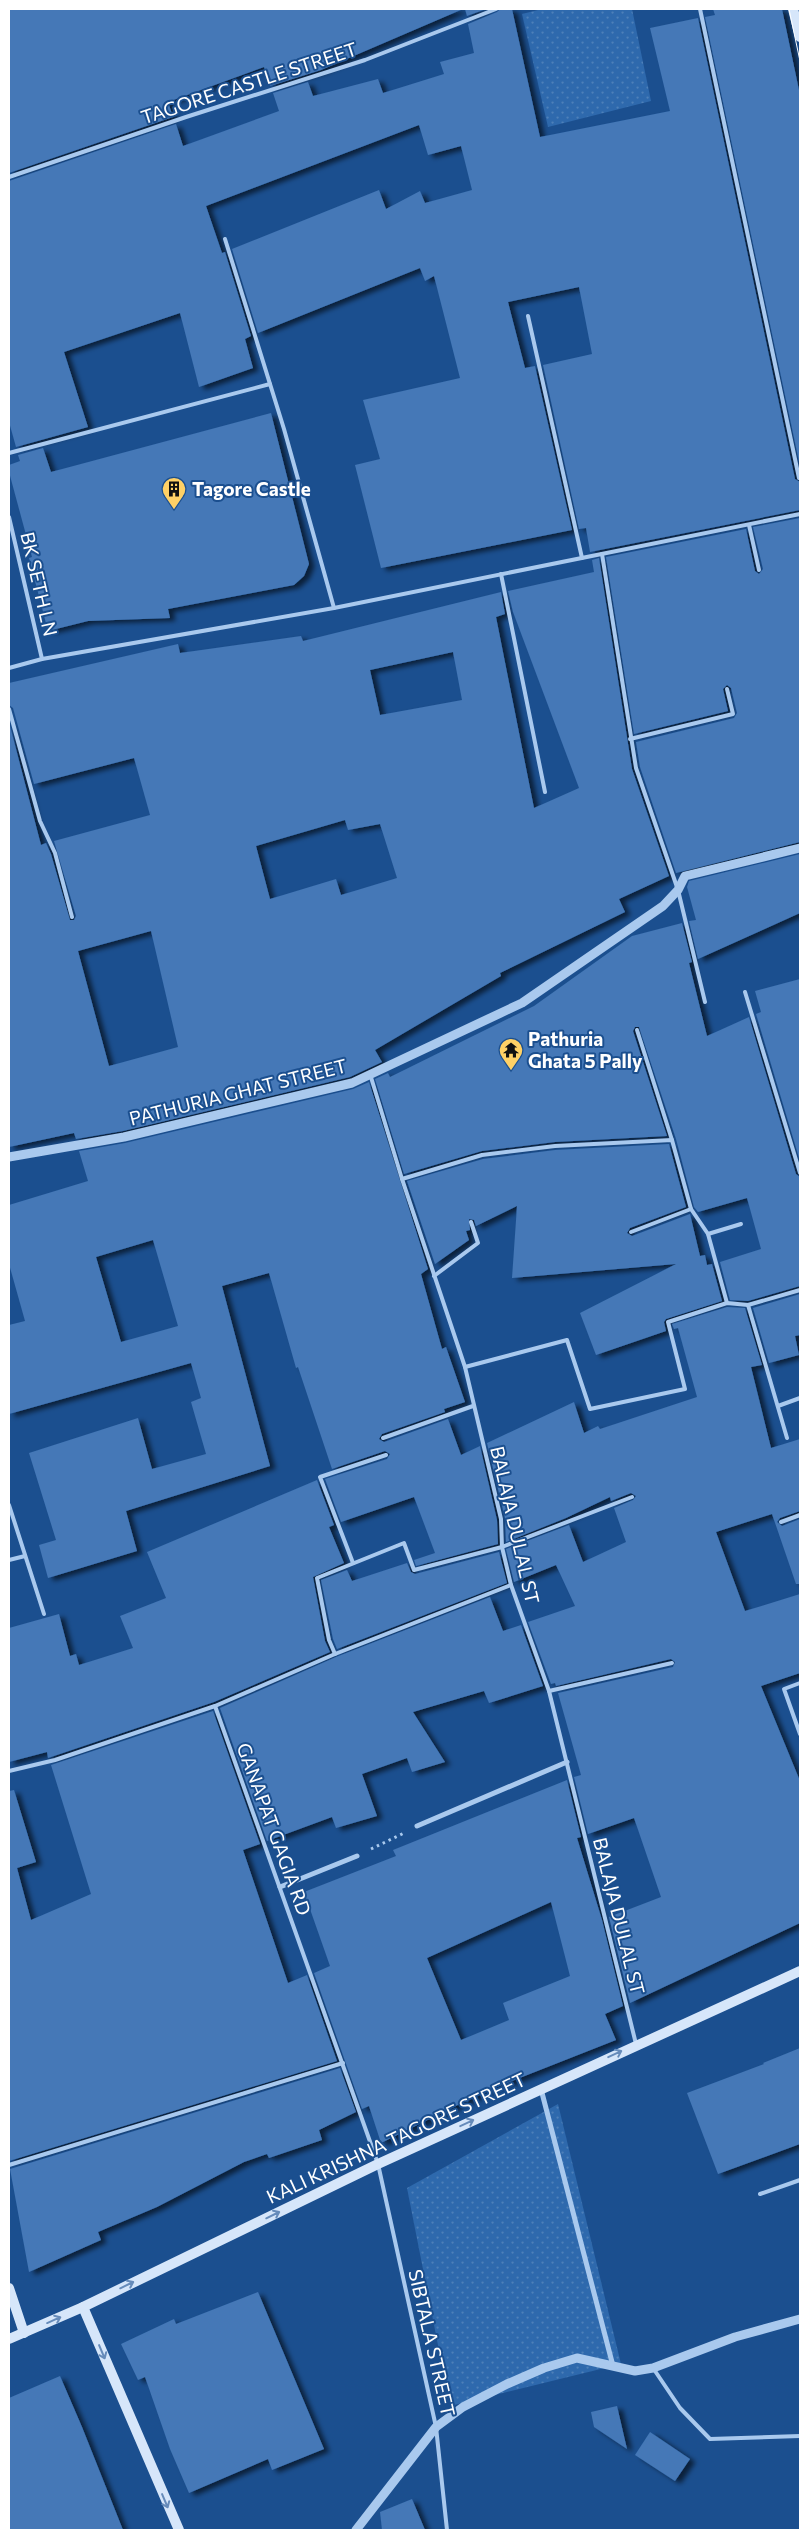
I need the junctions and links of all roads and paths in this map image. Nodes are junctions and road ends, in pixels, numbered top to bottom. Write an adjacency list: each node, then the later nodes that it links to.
1 (496, 9): 5 (lane, TAGORE CASTLE STREET)
2 (700, 9): 10 (lane)
3 (793, 9): 4 (main road)
4 (800, 37)
5 (9, 177)
6 (225, 239): 8 (lane)
7 (528, 316): 15 (lane)
8 (270, 384): 9 (lane); 18 (lane)
9 (9, 453)
10 (799, 478)
11 (800, 514): 13 (lane)
12 (9, 517): 19 (lane, BK SETH LN)
13 (749, 525): 14 (lane); 16 (lane)
14 (602, 554): 15 (lane); 23 (lane)
15 (582, 558): 17 (lane)
16 (759, 570)
17 (501, 574): 18 (lane); 24 (lane)
18 (334, 608): 19 (lane)
19 (42, 659): 20 (lane)
20 (9, 668)
21 (728, 688): 23 (lane)
22 (9, 709): 27 (lane)
23 (630, 740): 26 (lane)
24 (545, 792)
25 (800, 848): 26 (street, PATHURIA GHAT STREET)
26 (678, 890): 29 (lane); 31 (street, PATHURIA GHAT STREET)
27 (72, 917)
28 (745, 992): 34 (lane)
29 (705, 1002)
30 (637, 1030): 32 (lane)
31 (370, 1074): 33 (street, PATHURIA GHAT STREET); 35 (lane, BALAJA DULAL ST)
32 (672, 1140): 35 (lane); 36 (lane)
33 (9, 1157)
34 (800, 1173)
35 (402, 1179): 41 (lane, BALAJA DULAL ST)
36 (691, 1209): 39 (lane); 40 (lane)
37 (471, 1222): 41 (lane)
38 (741, 1224): 40 (lane)
39 (632, 1232)
40 (708, 1234): 43 (lane)
41 (434, 1276): 45 (lane, BALAJA DULAL ST)
42 (800, 1290): 44 (lane)
43 (727, 1303): 44 (lane); 45 (lane)
44 (748, 1305): 48 (lane)
45 (466, 1368): 47 (lane, BALAJA DULAL ST)
46 (800, 1398): 48 (lane)
47 (473, 1406): 49 (lane); 56 (lane, BALAJA DULAL ST)
48 (778, 1406): 50 (lane)
49 (383, 1438)
50 (787, 1438)
51 (386, 1454): 59 (lane)
52 (632, 1497): 56 (lane)
53 (9, 1505): 57 (lane)
54 (800, 1515): 55 (lane)
55 (781, 1522)
56 (502, 1547): 59 (lane); 60 (lane, BALAJA DULAL ST)
57 (25, 1556): 58 (lane); 61 (lane)
58 (9, 1560)
59 (353, 1563): 62 (lane)
60 (511, 1585): 62 (lane); 65 (lane, BALAJA DULAL ST)
61 (44, 1614)
62 (335, 1654): 66 (lane)
63 (672, 1663): 65 (lane)
64 (800, 1683): 67 (lane)
65 (549, 1691): 68 (lane, BALAJA DULAL ST)
66 (215, 1706): 69 (lane); 72 (lane, GANAPAT GAGIA RD)
67 (800, 1734)
68 (567, 1762): 70 (street); 74 (lane, BALAJA DULAL ST)
69 (9, 1771)
70 (417, 1826): 71 (path)
71 (357, 1856): 72 (street)
72 (280, 1887): 75 (lane, GANAPAT GAGIA RD)
73 (800, 1971): 74 (main road, KALI KRISHNA TAGORE STREET)
74 (636, 2044): 76 (main road, KALI KRISHNA TAGORE STREET, one-way to 74)
75 (343, 2063): 77 (lane, GANAPAT GAGIA RD); 78 (lane)
76 (541, 2089): 77 (main road, KALI KRISHNA TAGORE STREET, one-way to 76); 86 (street)
77 (378, 2164): 82 (main road, KALI KRISHNA TAGORE STREET, one-way to 77); 88 (lane, SIBTALA STREET)
78 (9, 2165)
79 (800, 2180): 80 (lane)
80 (760, 2194)
81 (9, 2288): 84 (main road)
82 (83, 2307): 84 (main road, KALI KRISHNA TAGORE STREET, one-way to 82); 90 (main road, one-way to 90)
83 (800, 2319): 87 (street)
84 (24, 2333): 85 (main road, KALI KRISHNA TAGORE STREET)
85 (9, 2339)
86 (613, 2366): 87 (street); 88 (street)
87 (653, 2368): 89 (lane)
88 (436, 2427): 91 (street); 92 (lane, SIBTALA STREET)
89 (800, 2436)
90 (179, 2530)
91 (356, 2530)
92 (447, 2530)

